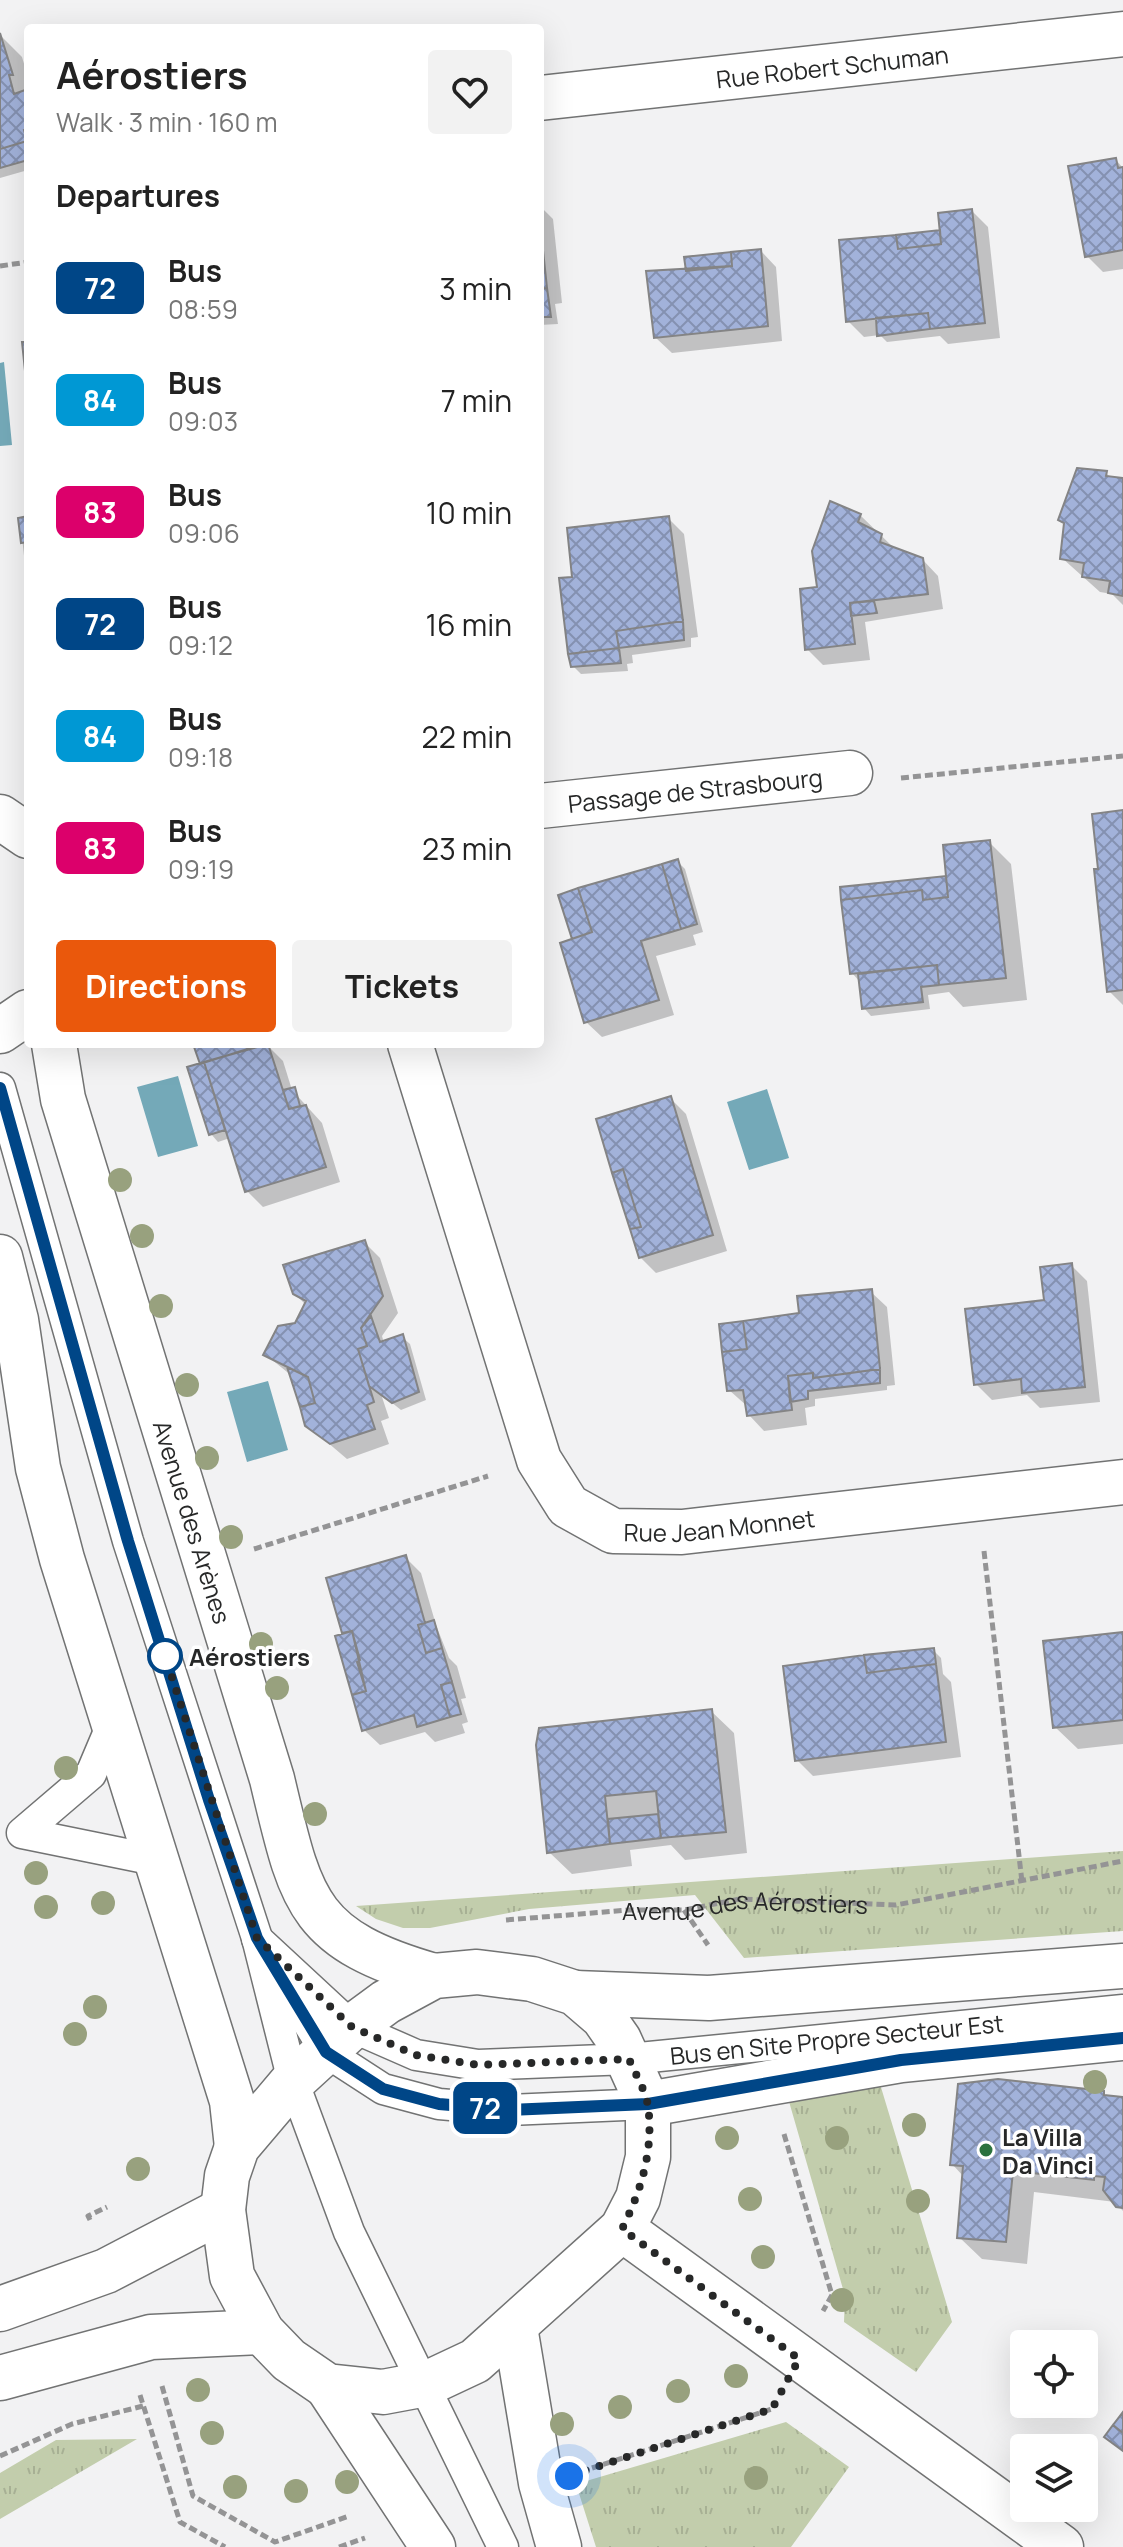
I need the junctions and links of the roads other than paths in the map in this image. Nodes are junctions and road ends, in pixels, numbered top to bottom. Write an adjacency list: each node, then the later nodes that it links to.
1 (1123, 34): 2 (street, Rue Robert Schuman)
2 (544, 98)
3 (850, 773): 4 (street, Passage de Strasbourg)
4 (544, 806)
5 (24, 1015): 6 (street)
6 (0, 1031)
7 (55, 1048): 16 (street, Avenue des Arènes)
8 (411, 1048): 11 (street, Rue Jean Monnet)
9 (0, 1088): 14 (lane, Bus en Site Propre Secteur Est)
10 (0, 1257): 12 (street)
11 (1123, 1482)
12 (113, 1722): 13 (street); 13 (lane)
13 (155, 1860): 24 (street)
14 (257, 1938): 20 (lane, Bus en Site Propre Secteur Est); 22 (lane, Bus en Site Propre Secteur Est)
15 (1123, 1966): 17 (street)
16 (434, 1976): 17 (street); 20 (street)
17 (575, 1993): 21 (street)
18 (1123, 2010): 21 (lane, Bus en Site Propre Secteur Est)
19 (1123, 2038): 23 (street)
20 (339, 2039): 21 (lane, Bus en Site Propre Secteur Est); 22 (street); 23 (lane, Bus en Site Propre Secteur Est)
21 (629, 2059): 23 (street)
22 (293, 2081): 24 (street); 31 (lane, Bus en Site Propre Secteur Est)
23 (648, 2104): 26 (street)
24 (237, 2147): 25 (street)
25 (223, 2210): 27 (street); 29 (street)
26 (622, 2229): 28 (street); 36 (street)
27 (0, 2309)
28 (515, 2327): 31 (street); 35 (street)
29 (262, 2332): 30 (street); 32 (street)
30 (0, 2378)
31 (426, 2384): 32 (street); 34 (lane, Bus en Site Propre Secteur Est)
32 (327, 2386): 33 (street)
33 (433, 2547)
34 (503, 2547)
35 (559, 2547)
36 (1061, 2547)

